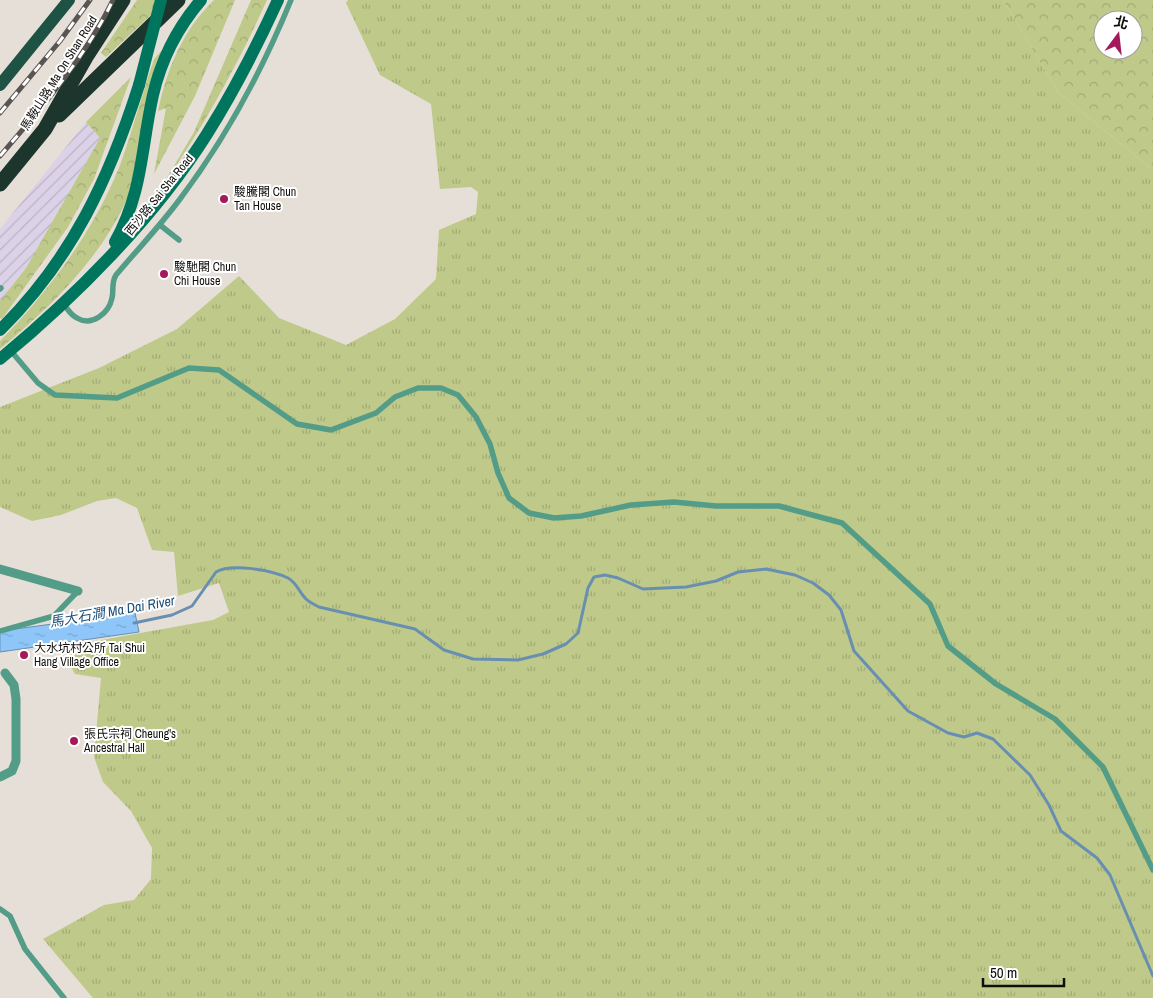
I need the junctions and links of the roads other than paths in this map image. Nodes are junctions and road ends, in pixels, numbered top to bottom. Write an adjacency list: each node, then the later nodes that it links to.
1 (69, 0): 8 (main road)
2 (123, 0): 9 (highway, 馬鞍山路 Ma On Shan Road)
3 (184, 0): 7 (highway)
4 (201, 0): 13 (main road)
5 (278, 0): 13 (main road, 西沙路 Sai Sha Road)
6 (291, 0): 11 (lane)
7 (170, 3): 9 (highway); 15 (main road, bridge)
8 (0, 85)
9 (45, 129): 10 (highway, 馬鞍山路 Ma On Shan Road)
10 (0, 184)
11 (160, 225): 12 (lane); 14 (lane)
12 (179, 240)
13 (104, 261): 14 (main road, 西沙路 Sai Sha Road)
14 (64, 304): 16 (main road, 西沙路 Sai Sha Road)
15 (0, 330)
16 (10, 350): 17 (main road, 西沙路 Sai Sha Road); 23 (lane)
17 (0, 359)
18 (0, 569): 19 (street)
19 (78, 591): 20 (lane)
20 (0, 631)
21 (6, 673): 22 (street)
22 (0, 777)
23 (1153, 870)
24 (0, 909): 25 (lane)
25 (64, 998)

